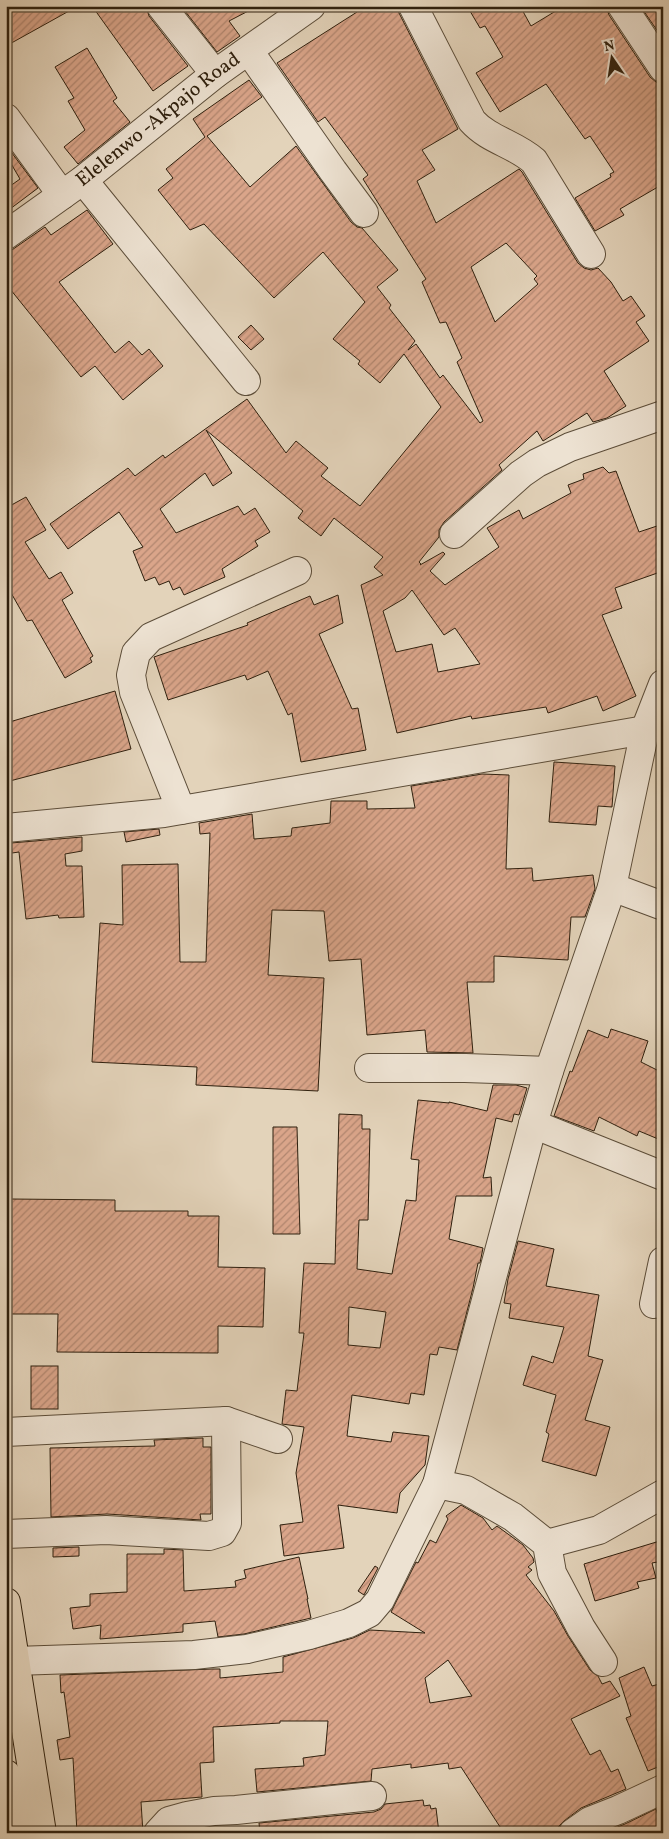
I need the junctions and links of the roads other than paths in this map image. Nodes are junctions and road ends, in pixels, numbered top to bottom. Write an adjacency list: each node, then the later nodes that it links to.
1 (161, 6): 7 (street)
2 (414, 6): 12 (street)
3 (622, 6): 6 (street)
4 (301, 9): 5 (street, Elelenwo -Akpajo Road)
5 (249, 52): 7 (street, Elelenwo -Akpajo Road); 10 (street)
6 (663, 68)
7 (215, 74): 9 (street, Elelenwo -Akpajo Road)
8 (6, 118): 9 (street)
9 (72, 187): 11 (street, Elelenwo -Akpajo Road); 13 (street)
10 (364, 213)
11 (6, 235)
12 (591, 254)
13 (246, 381)
14 (663, 415): 15 (street)
15 (454, 534)
16 (297, 571): 19 (street)
17 (663, 684): 18 (street)
18 (651, 729): 19 (street); 21 (street)
19 (181, 810): 20 (street)
20 (6, 828)
21 (612, 887): 22 (street); 24 (street)
22 (663, 906)
23 (369, 1068): 24 (street)
24 (549, 1071): 25 (street)
25 (533, 1124): 26 (street); 32 (street)
26 (663, 1176)
27 (663, 1261): 28 (street)
28 (654, 1304)
29 (226, 1421): 30 (street); 31 (street); 34 (street)
30 (6, 1432)
31 (278, 1439)
32 (436, 1484): 35 (street); 37 (street)
33 (663, 1494): 35 (street)
34 (6, 1534)
35 (546, 1544): 38 (street)
36 (6, 1602): 37 (main road)
37 (15, 1661): 43 (main road)
38 (603, 1662)
39 (6, 1774): 42 (main road)
40 (663, 1790): 45 (street)
41 (372, 1796): 44 (street)
42 (16, 1833)
43 (42, 1833)
44 (158, 1833)
45 (572, 1833)

